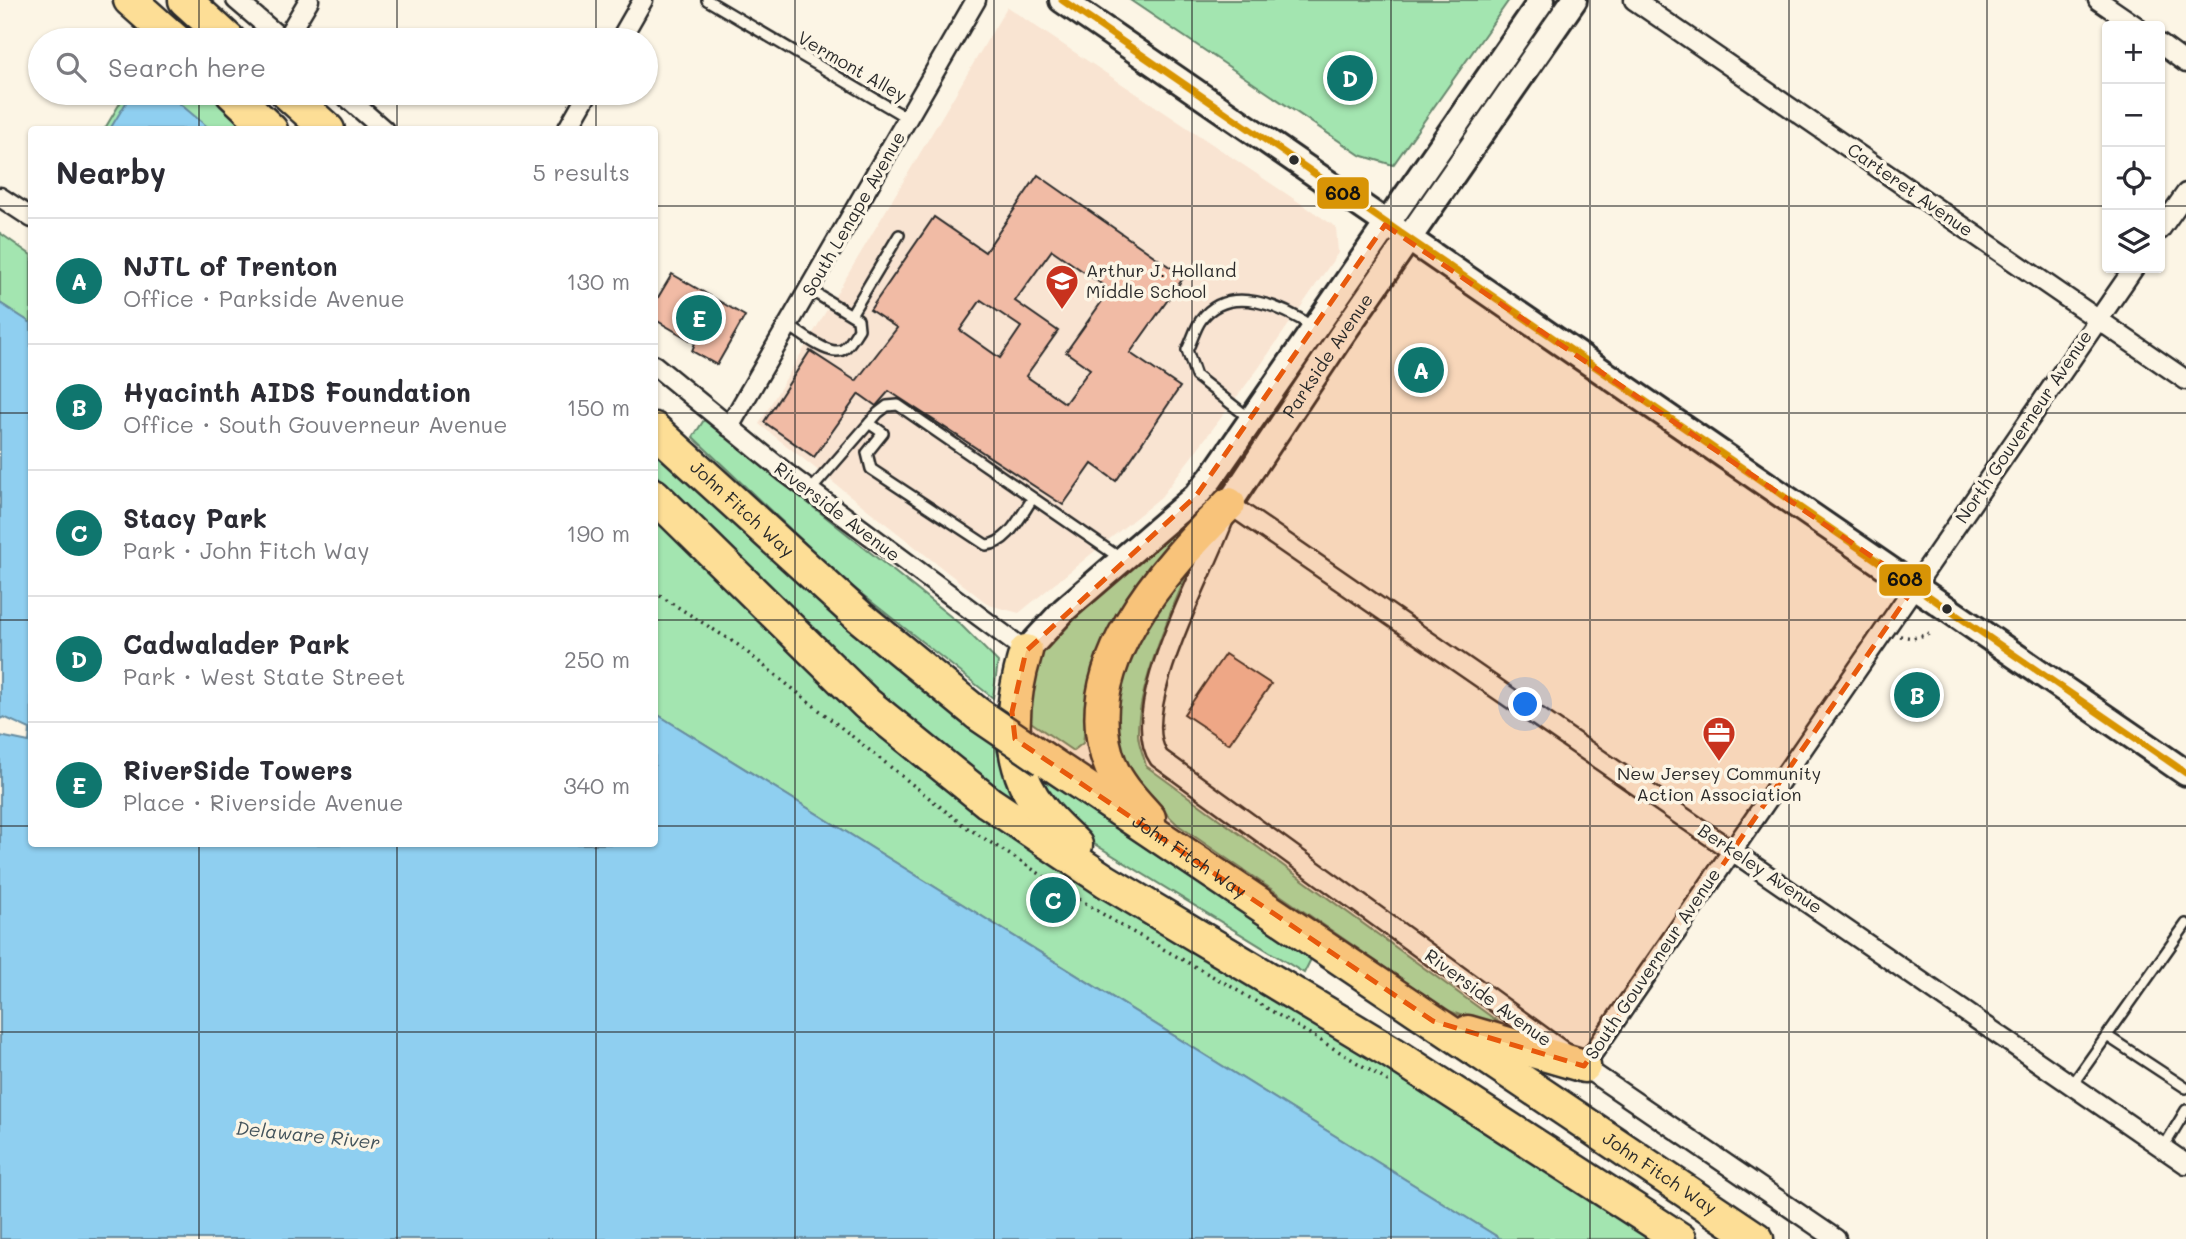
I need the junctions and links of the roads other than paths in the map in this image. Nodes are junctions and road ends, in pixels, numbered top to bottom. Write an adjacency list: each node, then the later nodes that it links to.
1 (130, 0): 14 (highway)
2 (185, 0): 15 (highway)
3 (236, 0): 16 (street)
4 (309, 0): 17 (street)
5 (643, 0): 18 (street)
6 (707, 0): 25 (lane, Vermont Alley)
7 (976, 0): 25 (street, South Lenape Avenue)
8 (1062, 0): 34 (main road)
9 (1542, 0): 34 (main road, Parkside Avenue)
10 (1574, 0): 36 (main road, Parkside Avenue)
11 (1634, 0): 40 (street, Carteret Avenue)
12 (2098, 0): 13 (street)
13 (2129, 21)
14 (162, 28)
15 (216, 28)
16 (270, 28)
17 (292, 28)
18 (627, 28)
19 (2165, 47): 20 (street)
20 (2186, 62)
21 (245, 105): 26 (highway)
22 (300, 105): 27 (highway)
23 (356, 105): 28 (street)
24 (582, 105): 29 (street)
25 (909, 119): 38 (street, South Lenape Avenue)
26 (267, 126)
27 (324, 126)
28 (379, 126)
29 (569, 126)
30 (2186, 193): 33 (street)
31 (0, 197): 32 (street)
32 (28, 215)
33 (2165, 223)
34 (1385, 225): 36 (main road); 42 (main road, Parkside Avenue)
35 (899, 235): 39 (lane)
36 (1409, 241): 52 (main road, Parkside Avenue); 54 (main road)
37 (2130, 273): 40 (street, North Gouverneur Avenue)
38 (810, 289): 39 (lane); 41 (street, South Lenape Avenue)
39 (852, 313): 41 (lane)
40 (2098, 319): 44 (street, Carteret Avenue); 54 (street, North Gouverneur Avenue)
41 (789, 326): 47 (street, South Lenape Avenue)
42 (1314, 328): 45 (main road, Parkside Avenue); 45 (lane)
43 (658, 368): 47 (street, Riverside Avenue)
44 (2186, 380)
45 (1252, 420): 53 (main road, Parkside Avenue)
46 (869, 423): 49 (lane); 50 (lane); 50 (lane)
47 (729, 427): 49 (street, Riverside Avenue)
48 (658, 433): 58 (highway, John Fitch Way, bridge)
49 (810, 492): 55 (street, Riverside Avenue)
50 (1033, 498): 53 (lane)
51 (658, 499): 61 (highway)
52 (1229, 504): 56 (street, Parkside Avenue); 58 (highway); 59 (street, Berkeley Avenue)
53 (1122, 559): 55 (main road, Parkside Avenue)
54 (1915, 586): 57 (main road); 59 (street, South Gouverneur Avenue)
55 (1026, 651): 61 (highway)
56 (1151, 744): 64 (street, Riverside Avenue)
57 (2186, 773)
58 (1175, 848): 62 (highway, John Fitch Way)
59 (1731, 849): 64 (street, South Gouverneur Avenue); 65 (street, Berkeley Avenue)
60 (2186, 924): 63 (lane)
61 (1233, 958): 70 (highway)
62 (1433, 1021): 64 (highway); 71 (highway, John Fitch Way)
63 (2107, 1036): 65 (lane); 66 (lane)
64 (1584, 1066): 72 (street, Riverside Avenue)
65 (2073, 1085): 68 (street, Berkeley Avenue)
66 (2186, 1088)
67 (2186, 1110): 68 (lane)
68 (2163, 1148): 69 (street, Berkeley Avenue)
69 (2186, 1164)
70 (1680, 1239)
71 (1757, 1239)
72 (1836, 1239)

